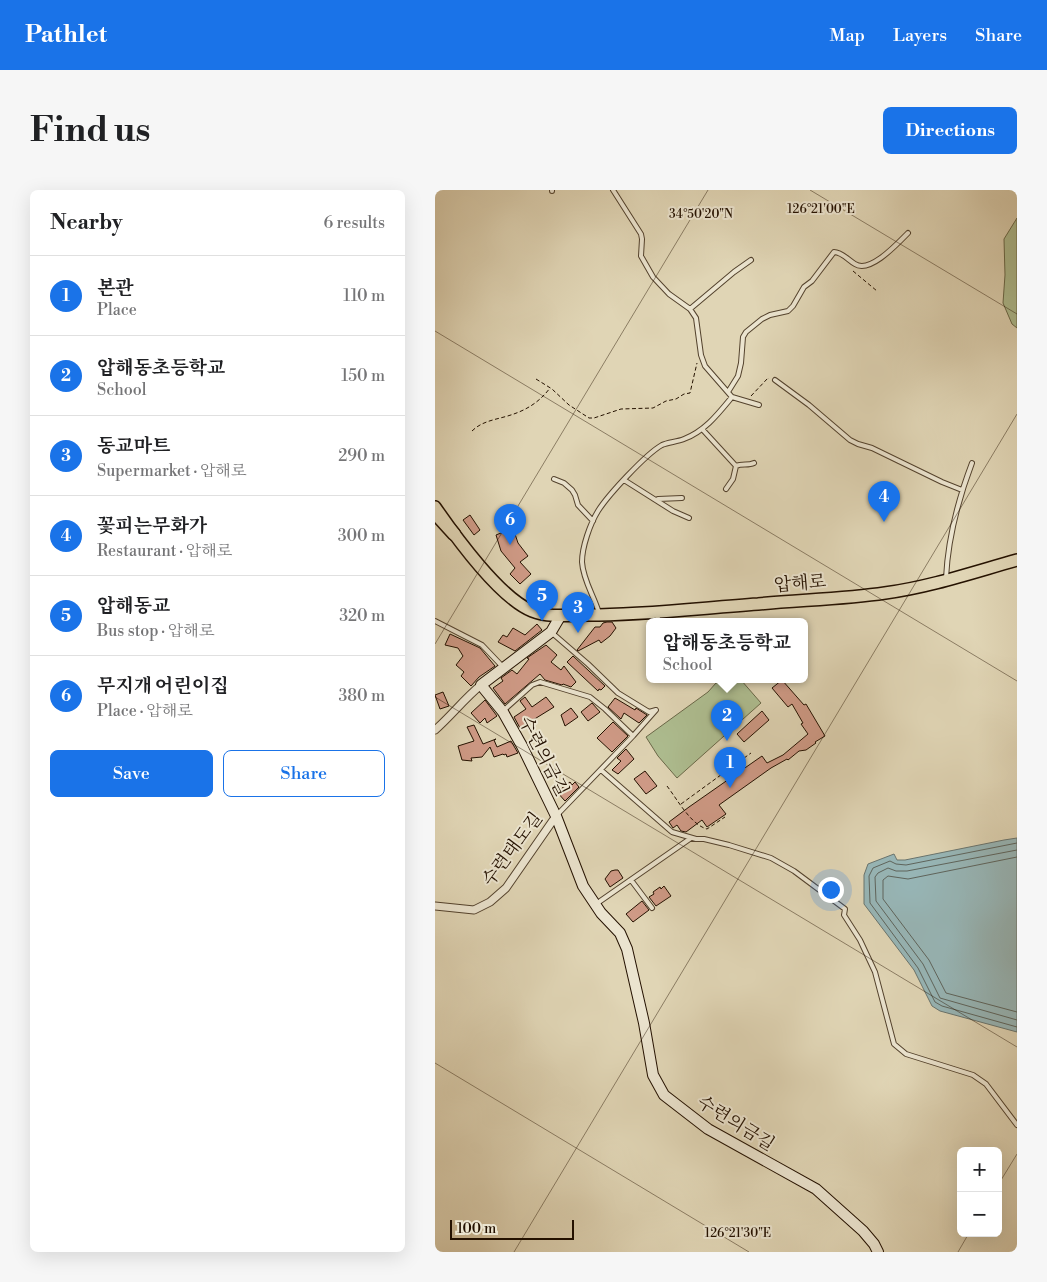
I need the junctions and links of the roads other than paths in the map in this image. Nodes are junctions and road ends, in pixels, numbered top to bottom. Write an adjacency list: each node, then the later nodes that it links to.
1 (613, 190): 4 (lane)
2 (908, 233): 6 (lane)
3 (751, 260): 4 (lane)
4 (690, 309): 6 (lane)
5 (775, 380): 16 (lane)
6 (728, 392): 7 (lane)
7 (732, 396): 8 (lane); 9 (lane)
8 (759, 405)
9 (703, 430): 12 (lane); 14 (lane)
10 (754, 462): 12 (lane)
11 (972, 463): 16 (lane)
12 (736, 466): 15 (lane)
13 (555, 480): 22 (lane)
14 (624, 480): 18 (lane); 22 (lane)
15 (727, 489)
16 (961, 490): 25 (lane)
17 (682, 498): 18 (lane)
18 (656, 499): 21 (lane)
19 (435, 507): 23 (main road, 압해로)
20 (435, 513): 23 (highway)
21 (689, 518)
22 (593, 521): 26 (lane)
23 (454, 534): 27 (main road, 압해로)
24 (1017, 560): 25 (main road, 압해로)
25 (946, 580): 28 (main road, 압해로)
26 (600, 615): 27 (main road, 압해로); 28 (main road, 압해로)
27 (561, 616): 30 (street)
28 (659, 617)
29 (435, 621): 31 (lane)
30 (551, 632): 31 (street); 35 (lane, 수련의금길)
31 (504, 668): 32 (street)
32 (481, 685): 33 (street, 수련의금길); 34 (street)
33 (503, 712): 35 (lane, 수련의금길); 37 (street, 수련의금길)
34 (435, 730)
35 (633, 736): 36 (lane, 수련의금길)
36 (601, 770): 37 (lane, 수련의금길); 38 (lane)
37 (556, 816): 40 (street, 수련의금길); 41 (street, 수련태도길)
38 (691, 838): 39 (lane); 43 (lane)
39 (631, 880): 40 (lane); 42 (lane)
40 (595, 905): 44 (street, 수련의금길)
41 (435, 906)
42 (652, 908)
43 (1017, 1125)
44 (878, 1252)

